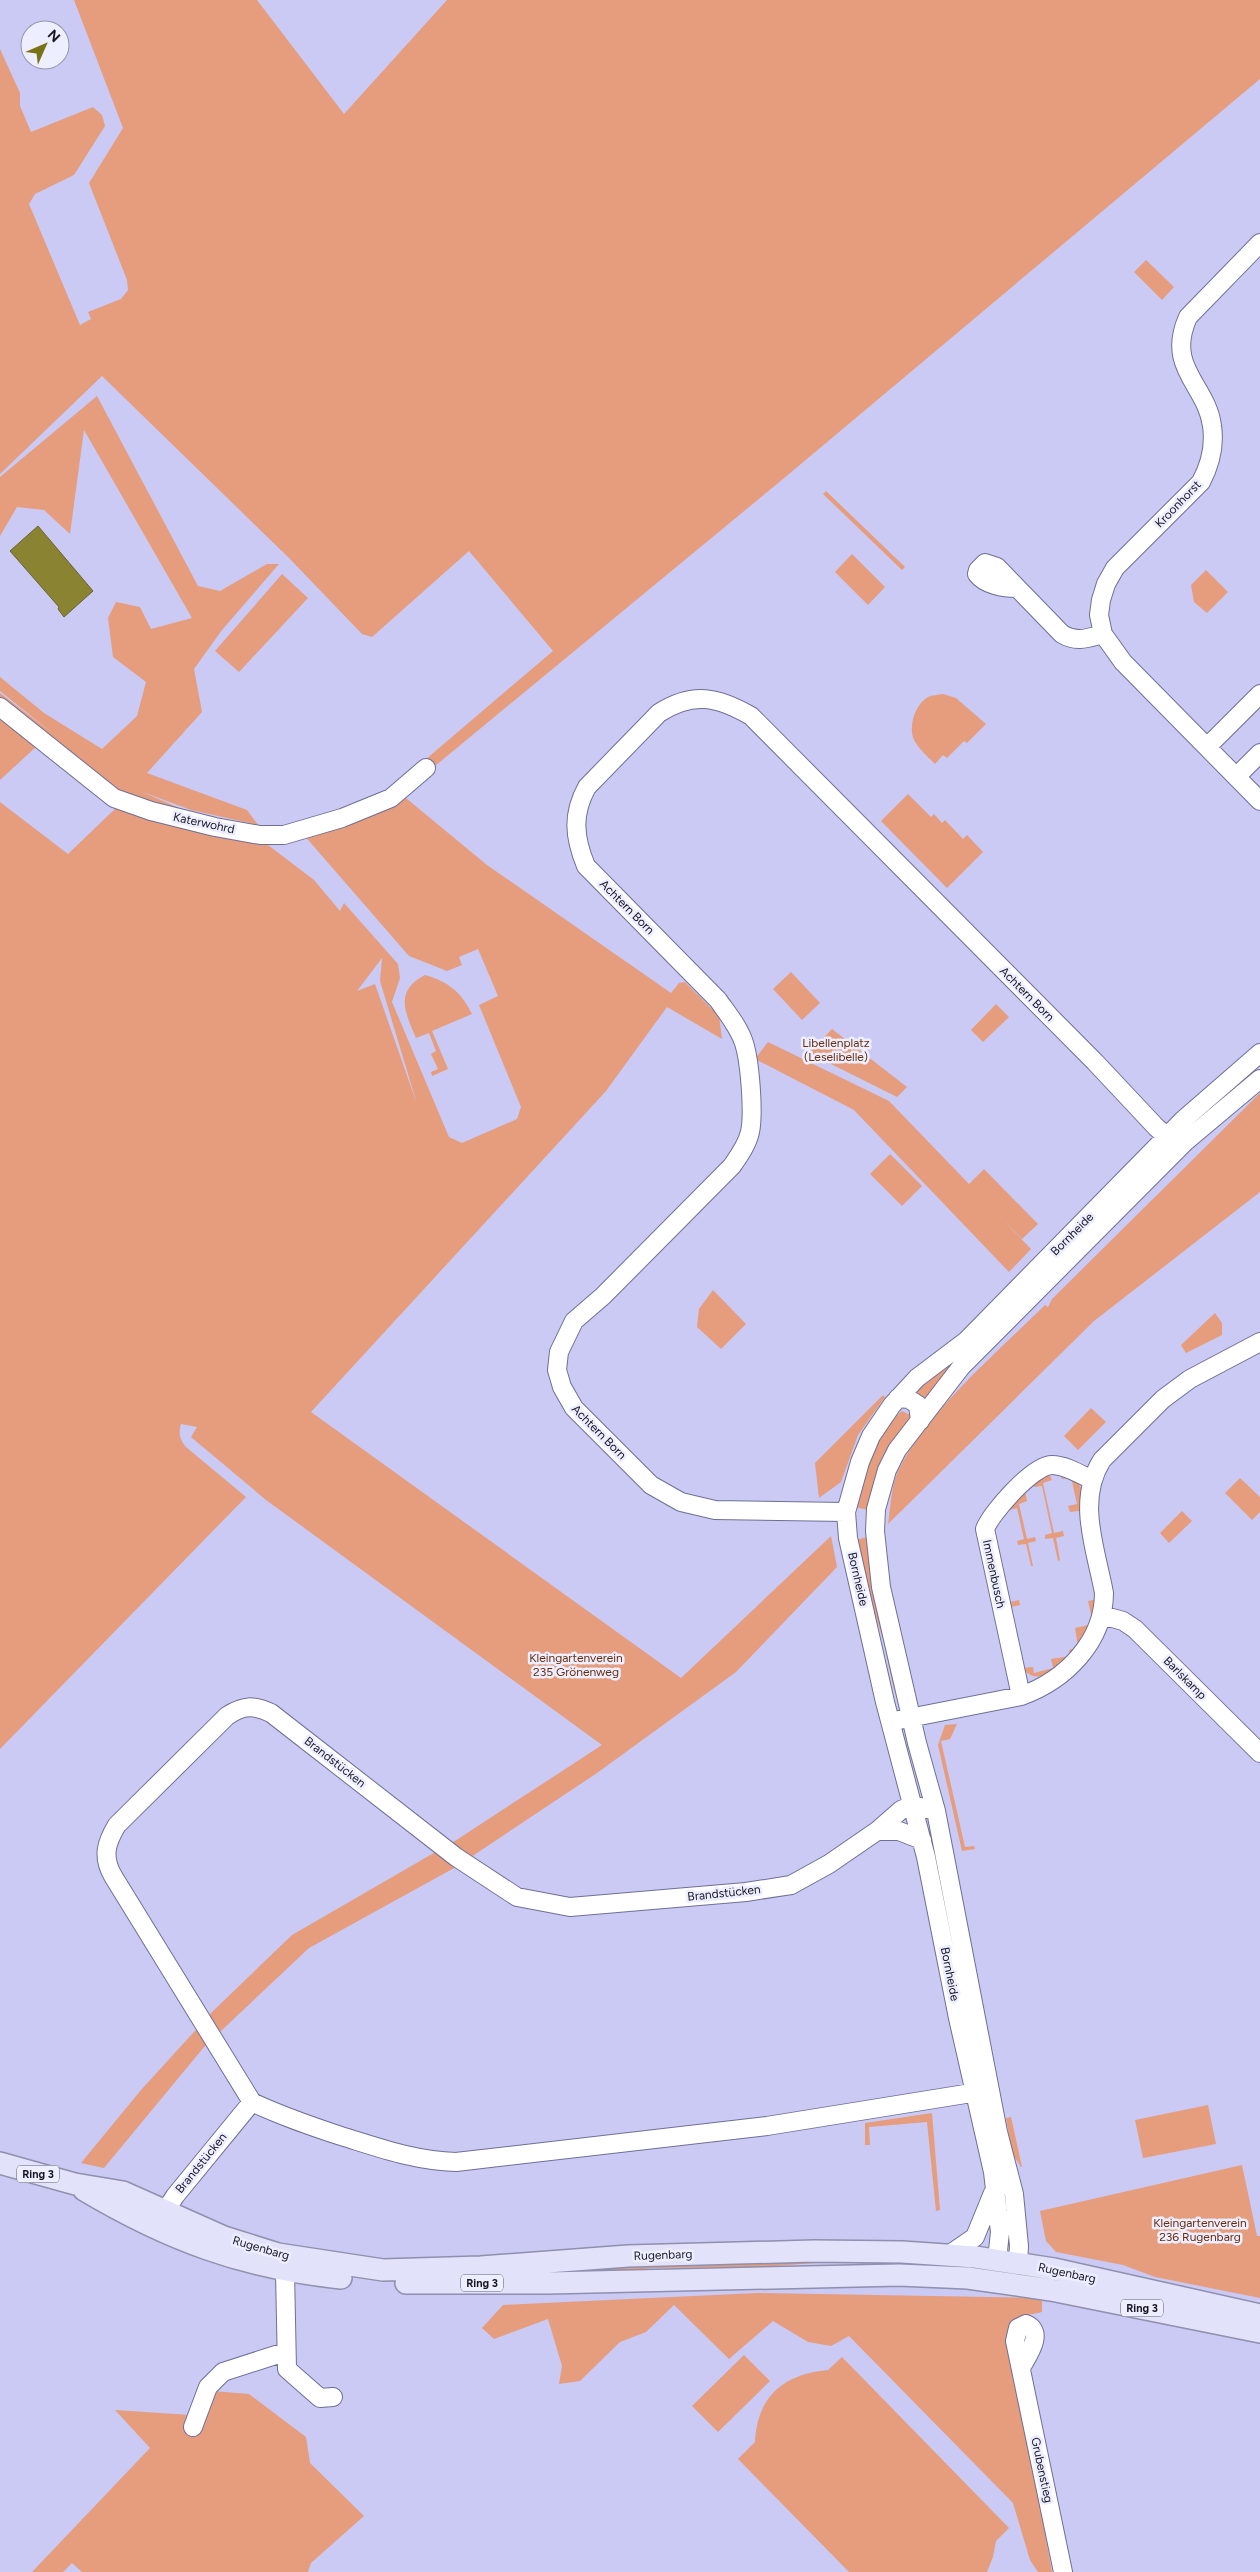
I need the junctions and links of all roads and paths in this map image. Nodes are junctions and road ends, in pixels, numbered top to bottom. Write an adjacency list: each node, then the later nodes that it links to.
1 (1260, 243): 3 (street, Kroonhorst)
2 (1017, 588): 3 (street)
3 (1103, 634): 6 (street, Kroonhorst)
4 (1260, 694): 6 (street)
5 (0, 707): 8 (street, Katerwohrd)
6 (1208, 747): 9 (street, Kroonhorst)
7 (1260, 753): 9 (street)
8 (426, 768)
9 (1236, 777): 10 (street, Kroonhorst)
10 (1260, 801)
11 (1260, 1053): 13 (street, Bornheide)
12 (1260, 1079): 13 (street, Bornheide)
13 (1175, 1140): 15 (street, Bornheide); 16 (street, Bornheide); 18 (street, Achtern Born)
14 (1260, 1342): 17 (street)
15 (898, 1398): 16 (street); 18 (street, Bornheide)
16 (920, 1420): 21 (street, Bornheide)
17 (1092, 1480): 19 (street); 20 (street, Immenbusch)
18 (846, 1512): 22 (street, Bornheide)
19 (1102, 1615): 20 (street); 23 (street, Barlskamp)
20 (1021, 1696): 21 (street)
21 (911, 1718): 22 (street); 25 (street, Bornheide)
22 (890, 1722): 24 (street, Bornheide)
23 (1260, 1753)
24 (912, 1805): 25 (street); 26 (street, Brandstücken); 27 (street, Bornheide)
25 (936, 1811): 28 (street, Bornheide)
26 (877, 1831): 27 (street); 29 (street, Brandstücken)
27 (922, 1840): 28 (street, Bornheide)
28 (983, 2091): 29 (street); 32 (street, Bornheide); 36 (street, Bornheide)
29 (252, 2102): 33 (street, Brandstücken)
30 (0, 2163): 31 (main road, Rugenbarg / Ring 3)
31 (75, 2184): 33 (main road, Rugenbarg / Ring 3); 34 (main road, Rugenbarg / Ring 3)
32 (994, 2190): 35 (street); 36 (street, Bornheide)
33 (166, 2210): 34 (street, Brandstücken); 35 (main road, Rugenbarg / Ring 3)
34 (155, 2229): 37 (main road, Rugenbarg / Ring 3)
35 (949, 2255): 36 (main road, Rugenbarg / Ring 3)
36 (1007, 2265): 38 (main road); 39 (main road); 40 (main road, Rugenbarg / Ring 3)
37 (284, 2272): 38 (main road, Rugenbarg / Ring 3); 42 (street, Rugenbarg)
38 (968, 2278): 39 (main road, Rugenbarg / Ring 3)
39 (1024, 2286): 41 (main road, Rugenbarg / Ring 3)
40 (1260, 2315)
41 (1260, 2332)
42 (285, 2352): 44 (street, Rugenbarg); 45 (street)
43 (1021, 2368): 46 (street, Grubenstieg)
44 (333, 2397)
45 (193, 2427)
46 (1063, 2572)

